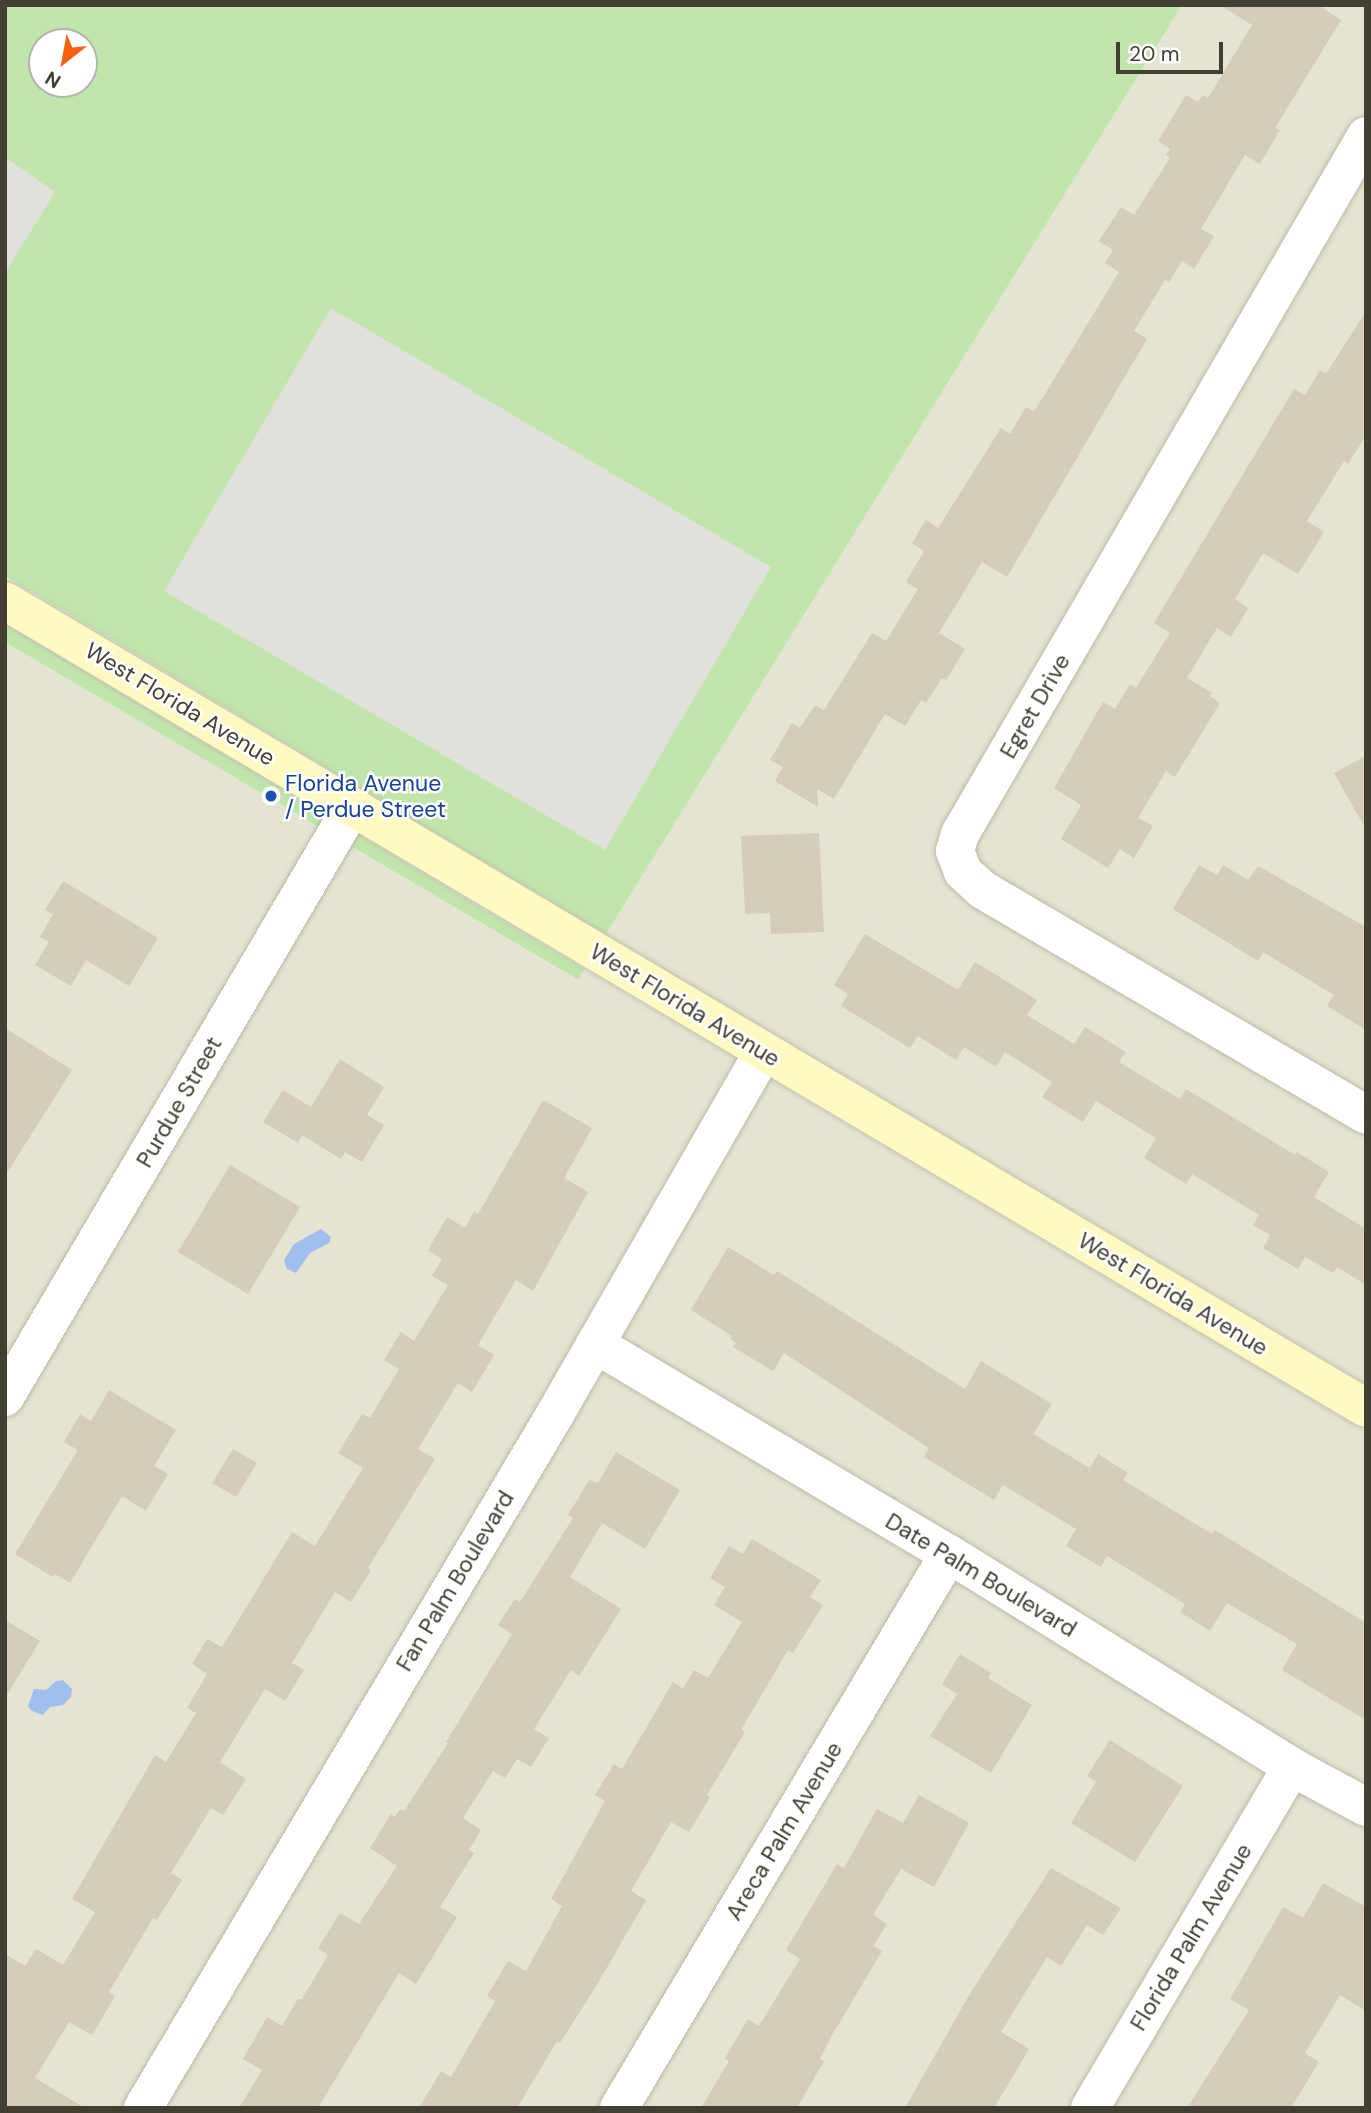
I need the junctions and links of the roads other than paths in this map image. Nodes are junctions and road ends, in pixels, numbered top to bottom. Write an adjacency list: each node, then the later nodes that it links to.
1 (1366, 136): 5 (street, Egret Drive)
2 (5, 601): 3 (street, West Florida Avenue)
3 (352, 807): 4 (street, West Florida Avenue); 7 (street, Purdue Street)
4 (763, 1052): 6 (street, Fan Palm Boulevard); 8 (street, West Florida Avenue)
5 (1366, 1115)
6 (595, 1344): 9 (street, Date Palm Boulevard); 12 (street, Fan Palm Boulevard)
7 (5, 1397)
8 (1366, 1408)
9 (949, 1554): 10 (street, Date Palm Boulevard); 13 (street, Areca Palm Avenue)
10 (1292, 1767): 11 (street, Date Palm Boulevard); 14 (street, Florida Palm Avenue)
11 (1366, 1807)
12 (143, 2108)
13 (619, 2108)
14 (1090, 2108)

